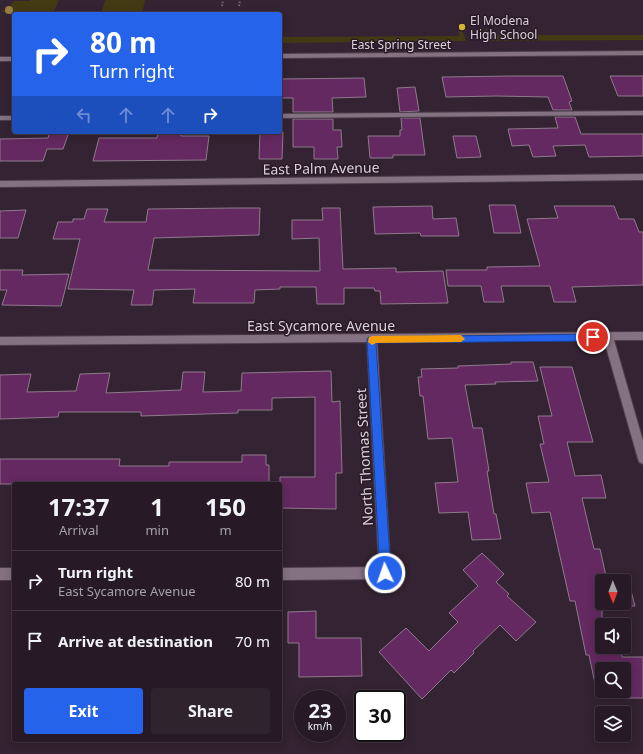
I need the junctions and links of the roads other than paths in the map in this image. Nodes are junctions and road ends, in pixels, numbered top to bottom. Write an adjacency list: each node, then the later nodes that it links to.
1 (643, 53): 2 (street, East Spring Street)
2 (282, 56)
3 (0, 59): 4 (street)
4 (12, 59)
5 (643, 113): 6 (lane)
6 (282, 116)
7 (0, 118): 8 (lane)
8 (12, 118)
9 (643, 177): 10 (street, East Palm Avenue)
10 (0, 184)
11 (643, 336): 12 (street, East Sycamore Avenue)
12 (608, 337): 13 (street, East Sycamore Avenue); 15 (street)
13 (372, 339): 14 (street, East Sycamore Avenue); 18 (street, North Thomas Street)
14 (0, 341)
15 (643, 459)
16 (0, 574): 17 (street)
17 (12, 574)
18 (282, 574)

